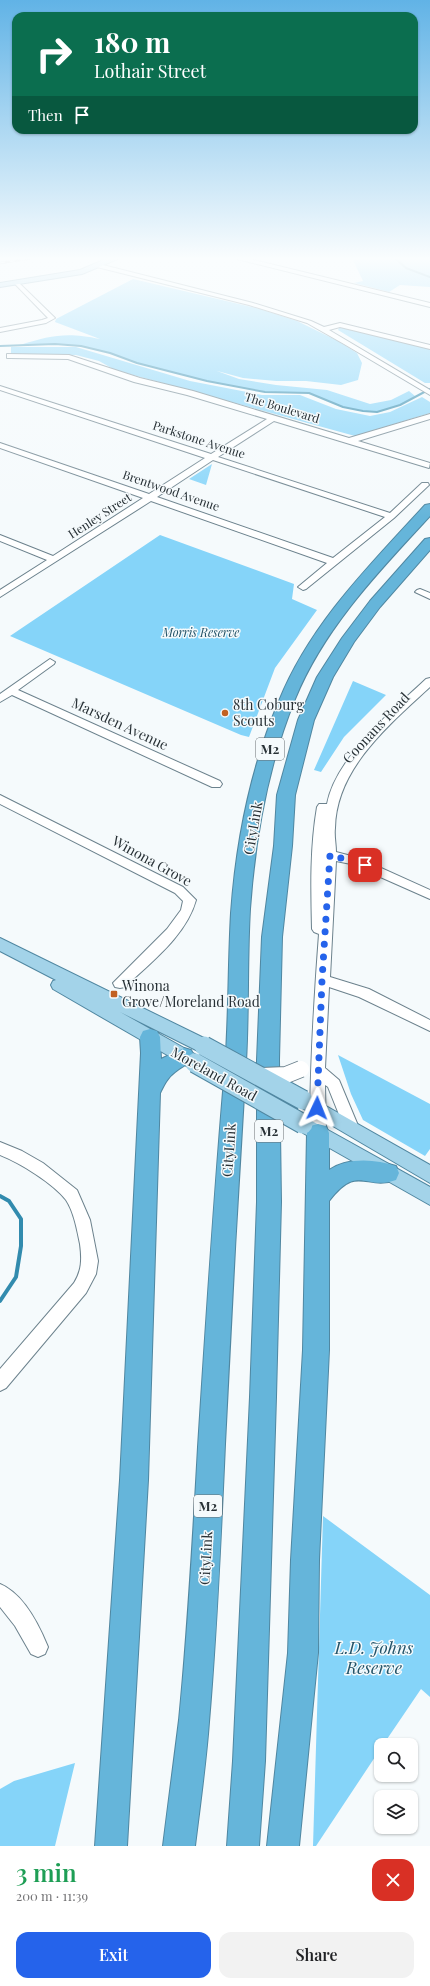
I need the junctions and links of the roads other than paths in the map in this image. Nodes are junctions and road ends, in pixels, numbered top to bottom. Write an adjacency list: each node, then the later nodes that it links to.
1 (349, 344): 6 (street)
2 (418, 344): 3 (street)
3 (430, 347)
4 (10, 356): 8 (street, The Boulevard)
5 (0, 388): 11 (street, Parkstone Avenue)
6 (430, 393)
7 (430, 416): 9 (street)
8 (273, 418): 9 (street, The Boulevard); 11 (street, Henley Street)
9 (349, 441): 12 (street, The Boulevard)
10 (0, 444): 14 (street, Brentwood Avenue)
11 (212, 457): 14 (street, Henley Street); 15 (street, Parkstone Avenue)
12 (429, 465)
13 (428, 496): 15 (street); 56 (highway, CityLink / M2)
14 (150, 497): 18 (street, Henley Street); 19 (street, Brentwood Avenue)
15 (391, 516): 19 (street)
16 (0, 538): 18 (street)
17 (430, 542): 57 (highway, CityLink / M2)
18 (54, 559): 22 (street, Henley Street)
19 (334, 562): 20 (street)
20 (303, 587)
21 (420, 592): 23 (street)
22 (0, 594)
23 (430, 596)
24 (50, 662): 27 (street)
25 (430, 672): 31 (street, Coonans Road)
26 (430, 681): 31 (street, Coonans Road)
27 (11, 691): 28 (street); 29 (street, Marsden Avenue)
28 (0, 699)
29 (216, 784)
30 (0, 800): 36 (street, Winona Grove)
31 (324, 854): 32 (street); 35 (street, Coonans Road)
32 (430, 895)
33 (0, 944): 40 (main road, Moreland Road)
34 (0, 949): 38 (main road, Moreland Road)
35 (322, 980): 37 (street); 39 (street, Coonans Road)
36 (120, 983)
37 (430, 1026)
38 (150, 1037): 40 (main road, Moreland Road); 44 (highway)
39 (320, 1052): 41 (street, Coonans Road); 42 (street, bridge)
40 (196, 1055): 42 (main road, Moreland Road, bridge); 44 (highway); 45 (main road, Moreland Road, bridge)
41 (319, 1071): 43 (street, Coonans Road); 46 (street)
42 (261, 1076): 43 (main road, Moreland Road, bridge)
43 (310, 1104): 45 (street, Coonans Road); 46 (main road, Moreland Road)
44 (148, 1110): 55 (highway)
45 (311, 1128): 48 (main road, Moreland Road); 50 (highway)
46 (351, 1128): 49 (main road, Moreland Road)
47 (0, 1148): 52 (street)
48 (388, 1173): 50 (highway); 51 (main road, Moreland Road)
49 (430, 1175)
50 (318, 1197): 58 (highway)
51 (430, 1197)
52 (0, 1382)
53 (0, 1594): 54 (street)
54 (38, 1647)
55 (111, 1846)
56 (179, 1846)
57 (243, 1846)
58 (283, 1846)

